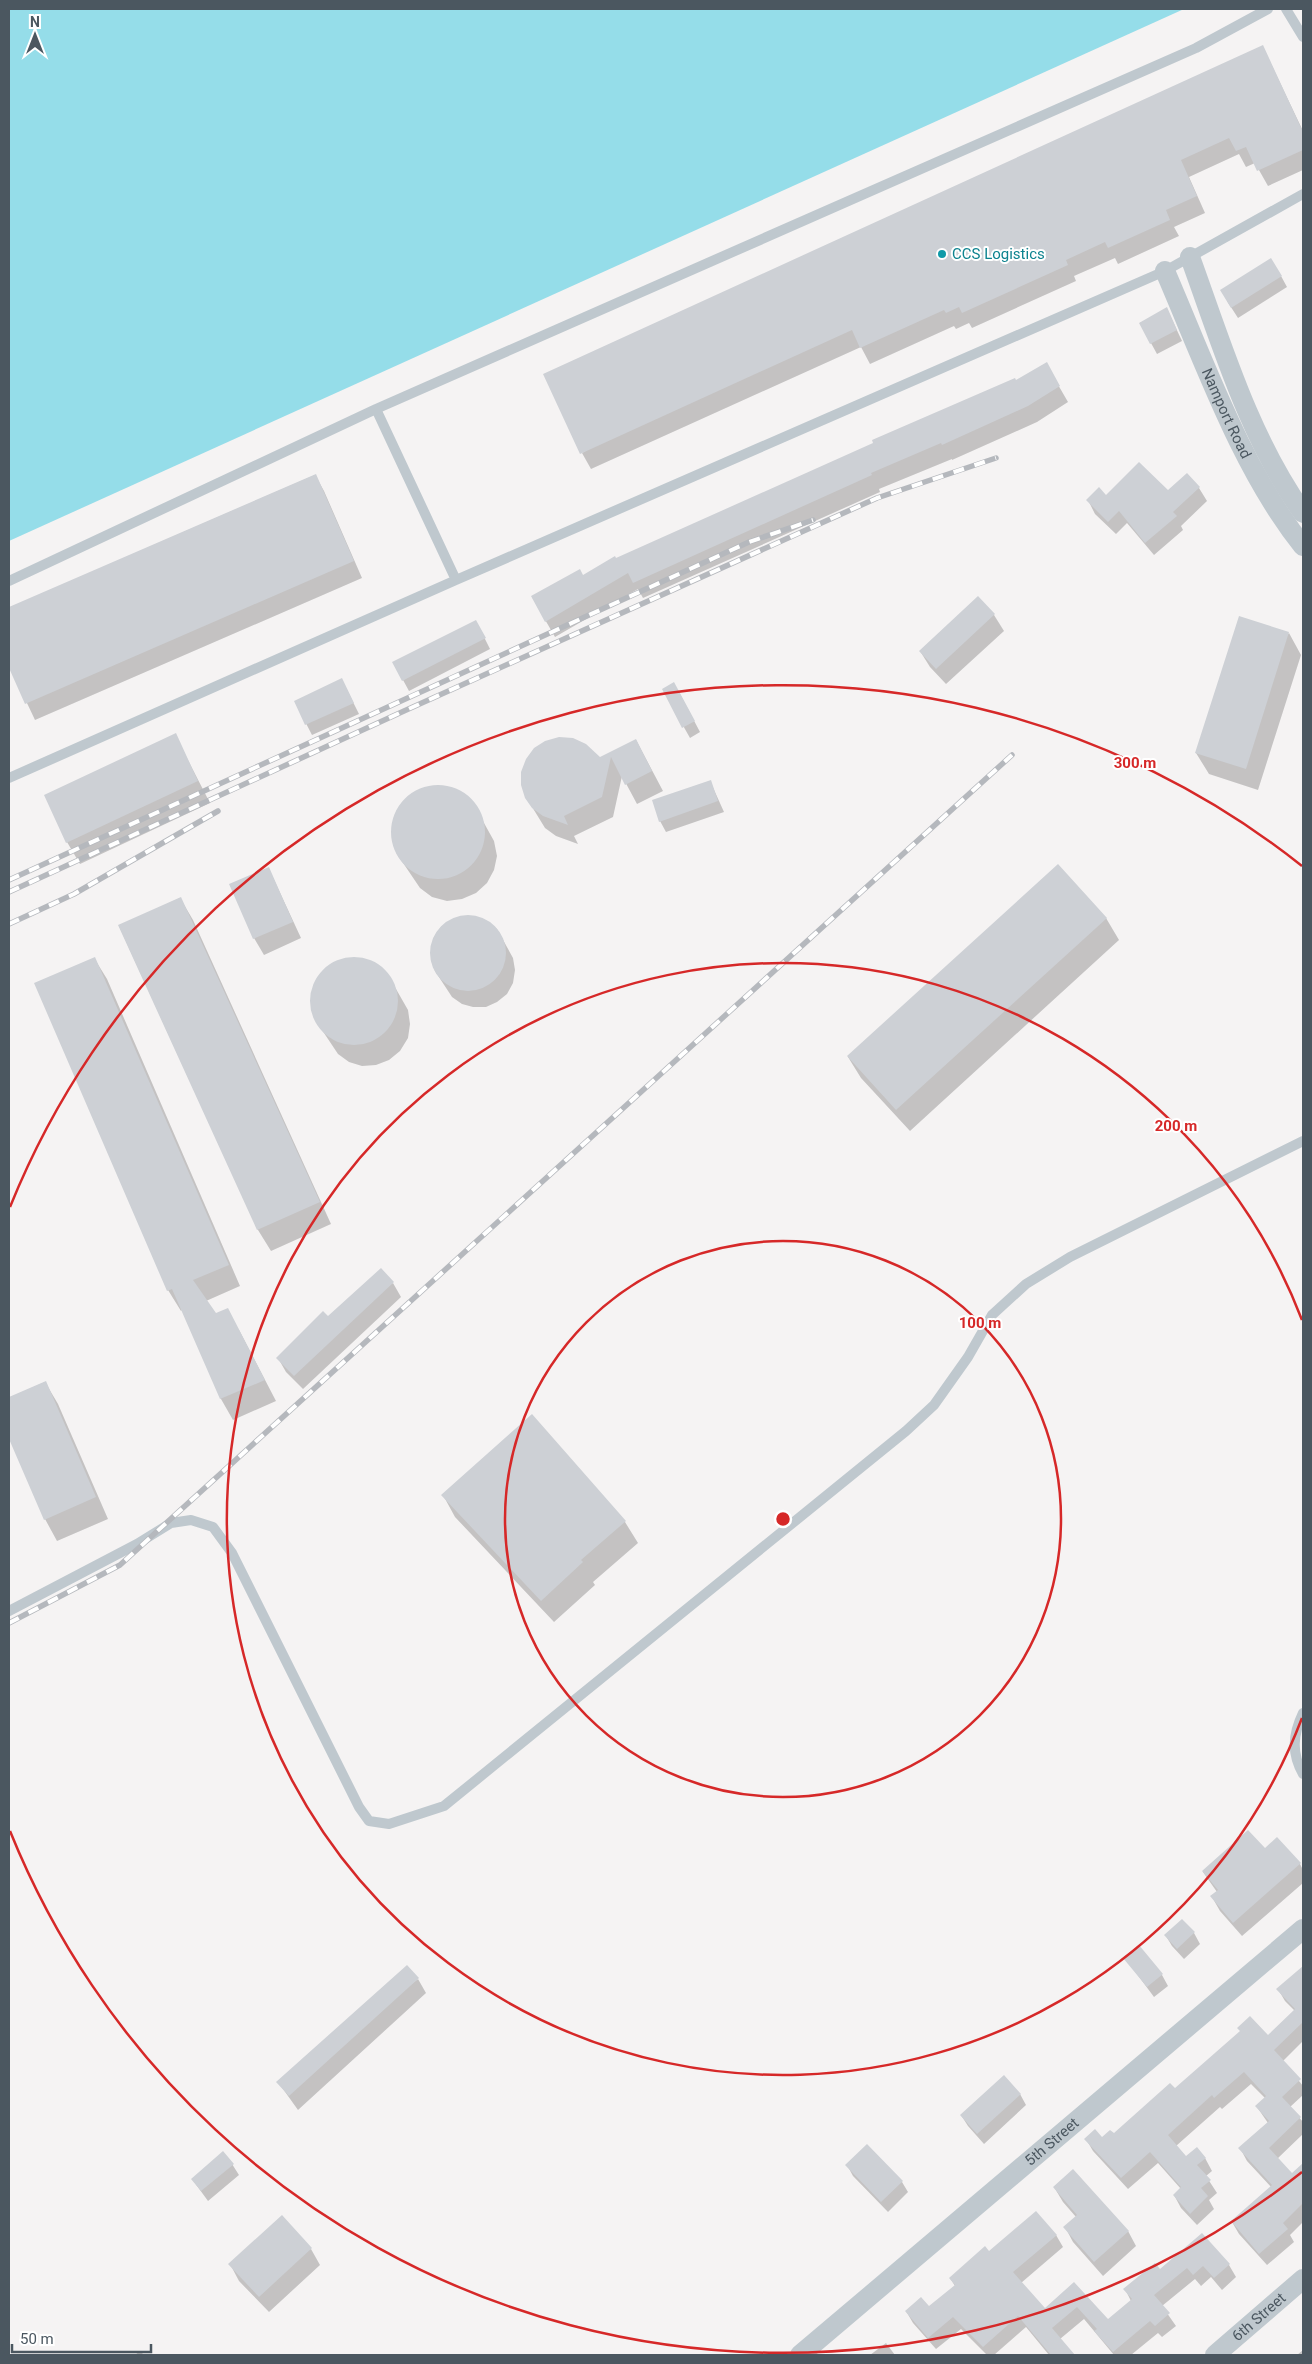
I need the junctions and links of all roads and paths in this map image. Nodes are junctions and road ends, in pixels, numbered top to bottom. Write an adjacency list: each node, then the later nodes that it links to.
1 (1268, 9): 7 (lane)
2 (1286, 9): 3 (lane)
3 (1303, 37)
4 (1303, 194): 5 (lane)
5 (1190, 258): 6 (lane); 8 (street)
6 (1165, 271): 9 (street, Namport Road); 10 (lane)
7 (376, 409): 10 (lane); 11 (lane)
8 (1303, 513)
9 (1303, 546)
10 (456, 580): 12 (lane)
11 (9, 581)
12 (9, 778)
13 (1303, 1141): 14 (lane)
14 (9, 1611)
15 (1303, 1713): 16 (lane)
16 (1303, 1774)
17 (1303, 1929): 19 (street, 5th Street)
18 (1303, 2279): 20 (street, 6th Street)
19 (800, 2355)
20 (1215, 2355)

